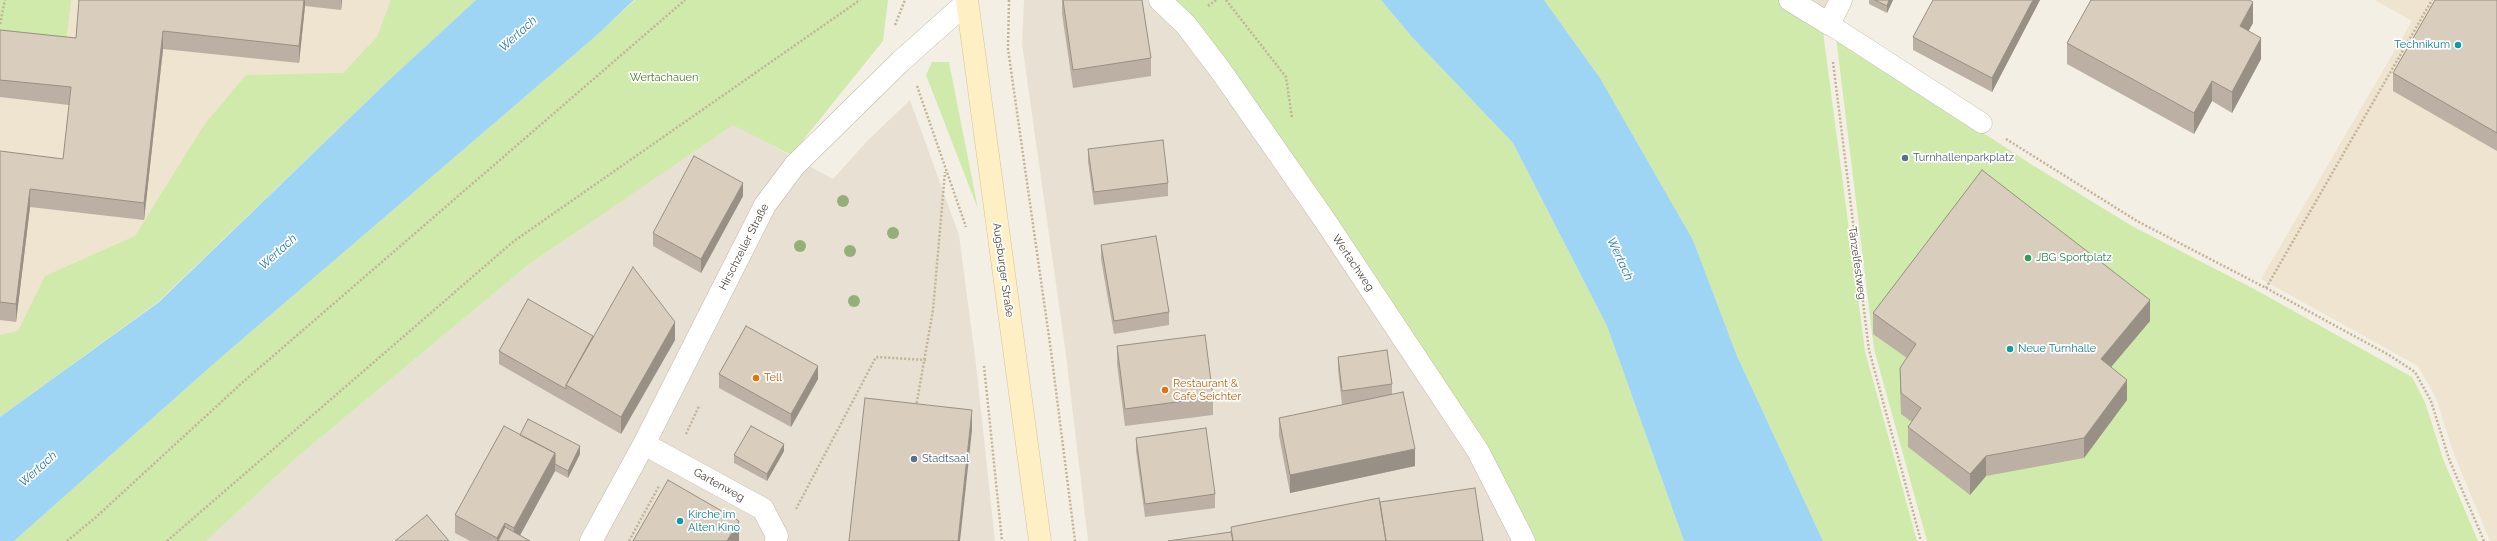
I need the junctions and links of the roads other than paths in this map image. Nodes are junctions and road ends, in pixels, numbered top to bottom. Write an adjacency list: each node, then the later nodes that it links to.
1 (1160, 0): 11 (street, Wertachweg)
2 (1790, 0): 5 (street)
3 (1841, 0): 5 (street)
4 (966, 2): 7 (street, Hirschzeller Straße); 10 (main road, Augsburger Straße)
5 (1829, 24): 6 (lane)
6 (1982, 123)
7 (644, 444): 8 (street, Gartenweg); 9 (street, Hirschzeller Straße)
8 (777, 538)
9 (591, 541)
10 (1040, 541)
11 (1524, 541)

